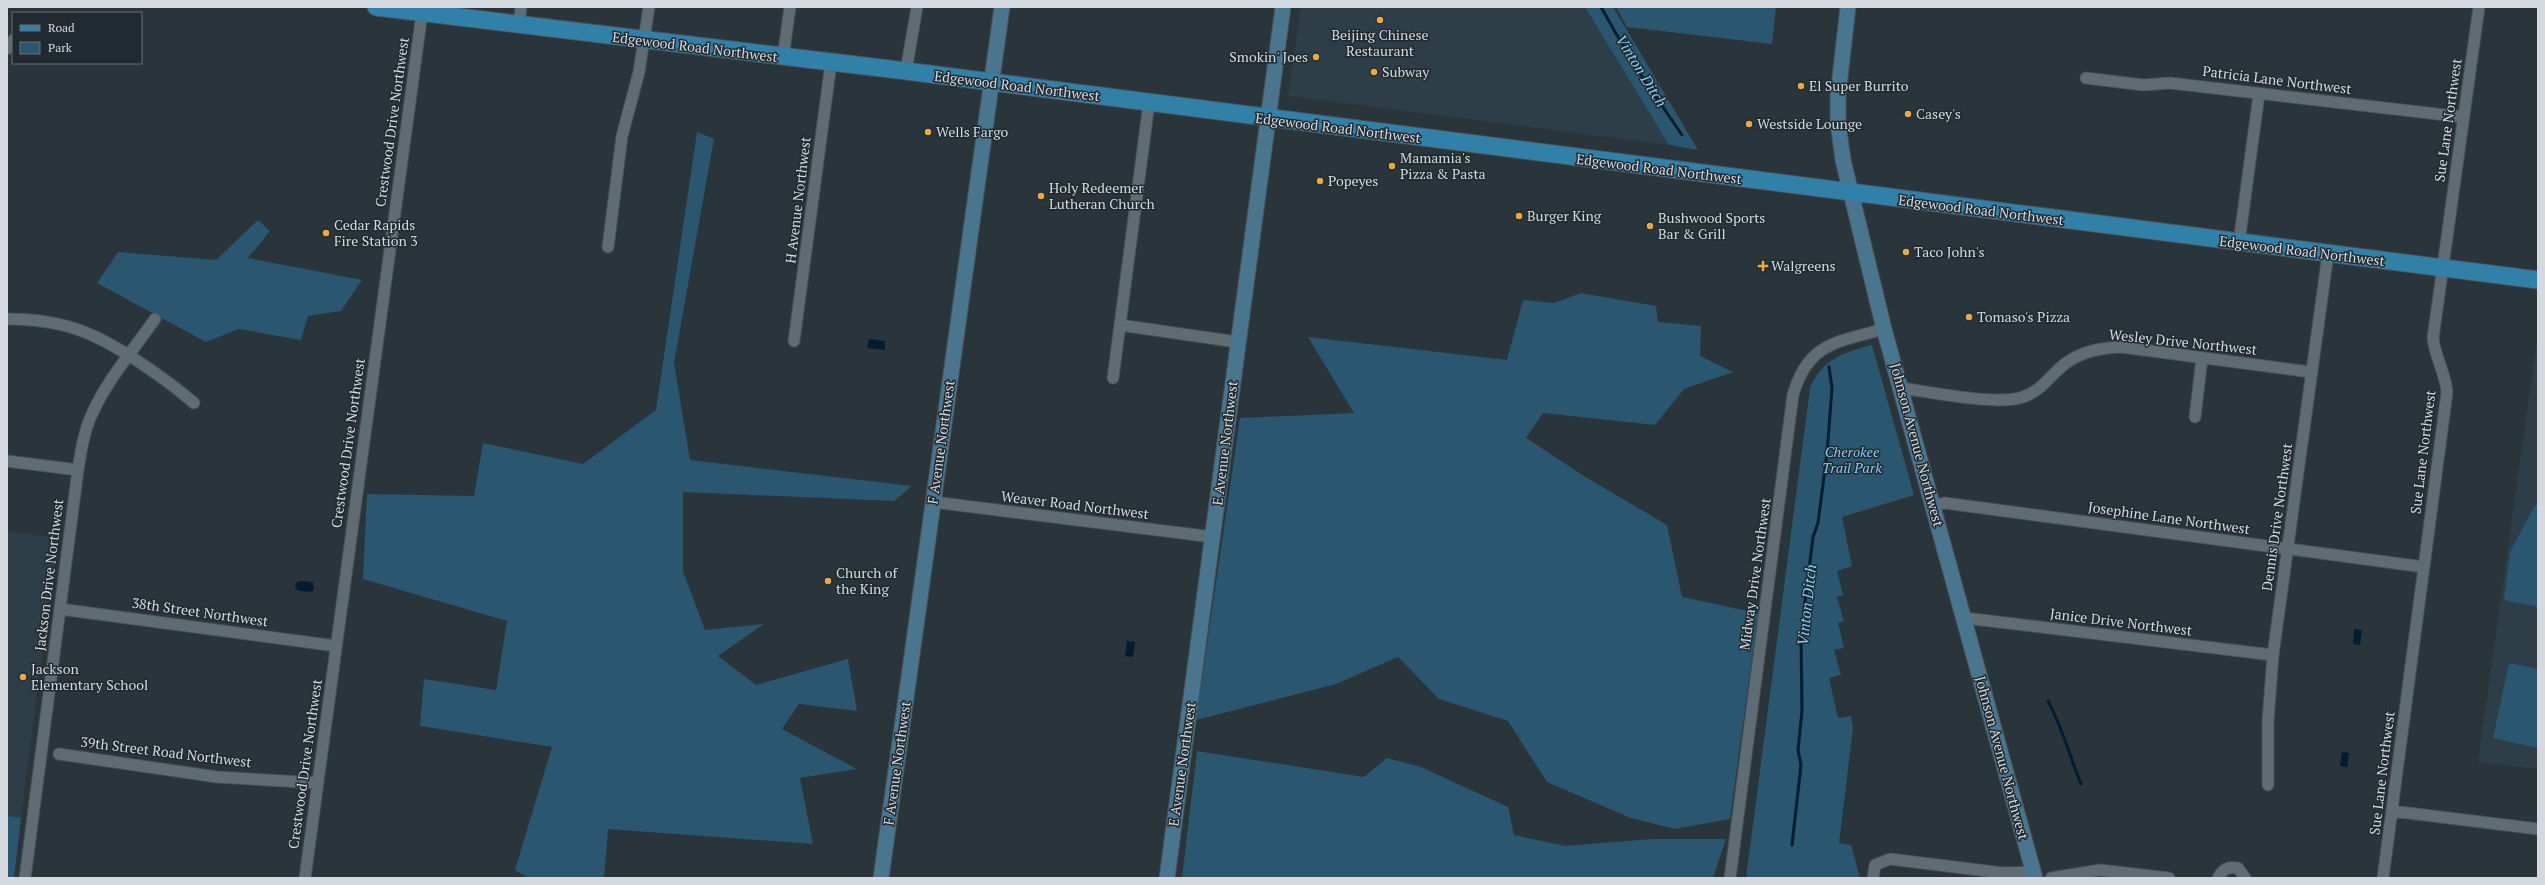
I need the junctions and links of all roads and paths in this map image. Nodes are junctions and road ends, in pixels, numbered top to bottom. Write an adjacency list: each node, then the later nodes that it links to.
1 (376, 7): 10 (main road, Edgewood Road Northwest)
2 (521, 7): 11 (street)
3 (649, 7): 12 (street)
4 (790, 7): 13 (street)
5 (917, 7): 15 (street)
6 (1002, 7): 17 (street, F Avenue Northwest)
7 (1283, 7): 21 (street, E Avenue Northwest)
8 (1848, 7): 22 (street, Johnson Avenue Northwest)
9 (2478, 7): 20 (street, Sue Lane Northwest)
10 (422, 13): 11 (main road, Edgewood Road Northwest); 50 (street, Crestwood Drive Northwest)
11 (519, 25): 12 (main road, Edgewood Road Northwest)
12 (645, 40): 13 (main road, Edgewood Road Northwest); 24 (street)
13 (783, 58): 14 (main road, Edgewood Road Northwest)
14 (831, 63): 15 (main road, Edgewood Road Northwest); 32 (street, H Avenue Northwest)
15 (906, 72): 17 (main road, Edgewood Road Northwest)
16 (2086, 78): 18 (street, Patricia Lane Northwest)
17 (990, 82): 19 (main road, Edgewood Road Northwest); 43 (street, F Avenue Northwest)
18 (2259, 94): 20 (street, Patricia Lane Northwest); 23 (street)
19 (1149, 103): 21 (main road, Edgewood Road Northwest); 30 (street)
20 (2463, 117): 26 (street, Sue Lane Northwest)
21 (1268, 119): 22 (main road, Edgewood Road Northwest); 33 (street, E Avenue Northwest)
22 (1851, 194): 23 (main road, Edgewood Road Northwest); 31 (street, Johnson Avenue Northwest)
23 (2239, 243): 25 (main road, Edgewood Road Northwest)
24 (608, 247)
25 (2328, 254): 26 (main road, Edgewood Road Northwest); 36 (street, Dennis Drive Northwest)
26 (2443, 268): 27 (main road, Edgewood Road Northwest); 47 (street, Sue Lane Northwest)
27 (2538, 280)
28 (7, 319): 34 (street)
29 (155, 319): 34 (street, Jackson Drive Northwest)
30 (1120, 325): 33 (street); 37 (street)
31 (1884, 329): 38 (street, Johnson Avenue Northwest); 62 (street, Midway Drive Northwest)
32 (794, 341)
33 (1237, 342): 45 (street, E Avenue Northwest)
34 (129, 357): 39 (street); 42 (street, Jackson Drive Northwest)
35 (2202, 358): 36 (street, Wesley Drive Northwest); 38 (street, Wesley Drive Northwest); 40 (street)
36 (2311, 372): 46 (street, Dennis Drive Northwest)
37 (1113, 378)
38 (1901, 388): 44 (street, Johnson Avenue Northwest)
39 (194, 403)
40 (2195, 417)
41 (7, 460): 42 (street)
42 (78, 470): 48 (street, Jackson Drive Northwest)
43 (933, 502): 45 (street, Weaver Road Northwest); 60 (street, F Avenue Northwest)
44 (1933, 505): 46 (street, Josephine Lane Northwest); 49 (street, Johnson Avenue Northwest)
45 (1213, 537): 61 (street, E Avenue Northwest)
46 (2288, 549): 47 (street, Josephine Lane Northwest); 51 (street, Dennis Drive Northwest)
47 (2424, 567): 55 (street, Sue Lane Northwest)
48 (60, 609): 50 (street, 38th Street Northwest); 58 (street, Jackson Drive Northwest)
49 (1965, 618): 51 (street, Janice Drive Northwest); 57 (street, Johnson Avenue Northwest)
50 (336, 646): 53 (street, Crestwood Drive Northwest)
51 (2273, 655): 54 (street, Dennis Drive Northwest)
52 (59, 754): 53 (street, 39th Street Road Northwest)
53 (318, 783): 59 (street, Crestwood Drive Northwest)
54 (2268, 785)
55 (2392, 811): 56 (street); 68 (street, Sue Lane Northwest)
56 (2538, 829)
57 (2034, 875): 63 (street)
58 (25, 878)
59 (305, 878)
60 (881, 878)
61 (1166, 878)
62 (1730, 878)
63 (1873, 878)
64 (2051, 878): 65 (street)
65 (2169, 878)
66 (2218, 878): 67 (street)
67 (2245, 878)
68 (2383, 878)

